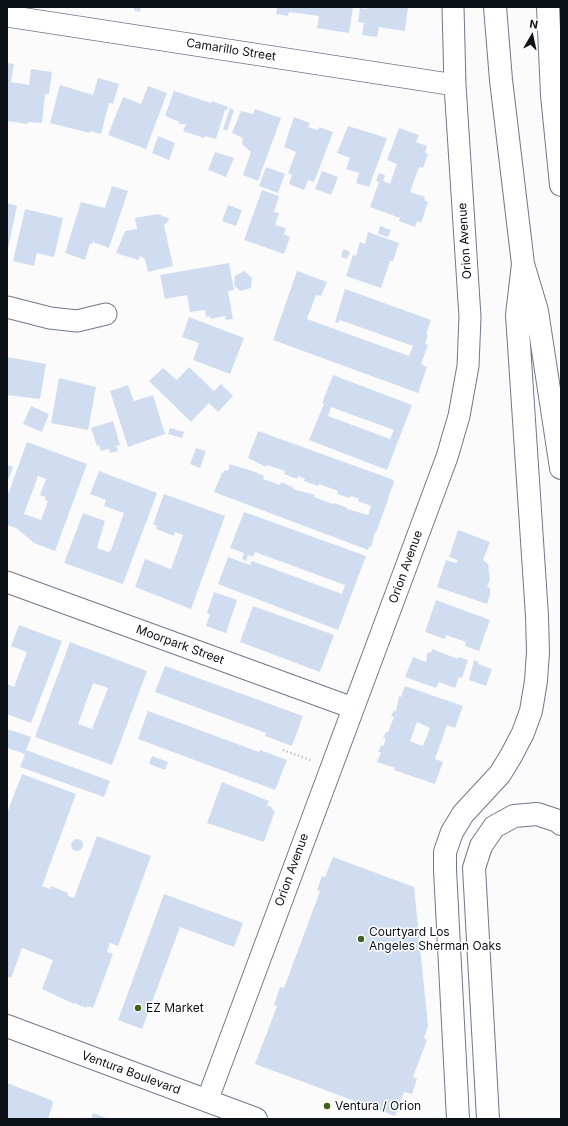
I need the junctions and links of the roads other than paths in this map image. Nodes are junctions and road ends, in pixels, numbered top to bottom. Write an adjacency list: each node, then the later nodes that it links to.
1 (453, 7): 5 (street, Orion Avenue)
2 (495, 7): 7 (main road)
3 (548, 7): 6 (main road)
4 (7, 16): 5 (street, Camarillo Street)
5 (455, 85): 12 (street, Orion Avenue)
6 (561, 185)
7 (523, 264): 10 (main road); 17 (main road)
8 (7, 307): 9 (street)
9 (106, 314)
10 (561, 468)
11 (7, 582): 12 (street, Moorpark Street)
12 (353, 708): 15 (street, Orion Avenue)
13 (561, 824): 18 (main road)
14 (7, 1026): 15 (main road, Ventura Boulevard)
15 (207, 1101): 16 (main road, Ventura Boulevard)
16 (256, 1119)
17 (458, 1119)
18 (488, 1119)

